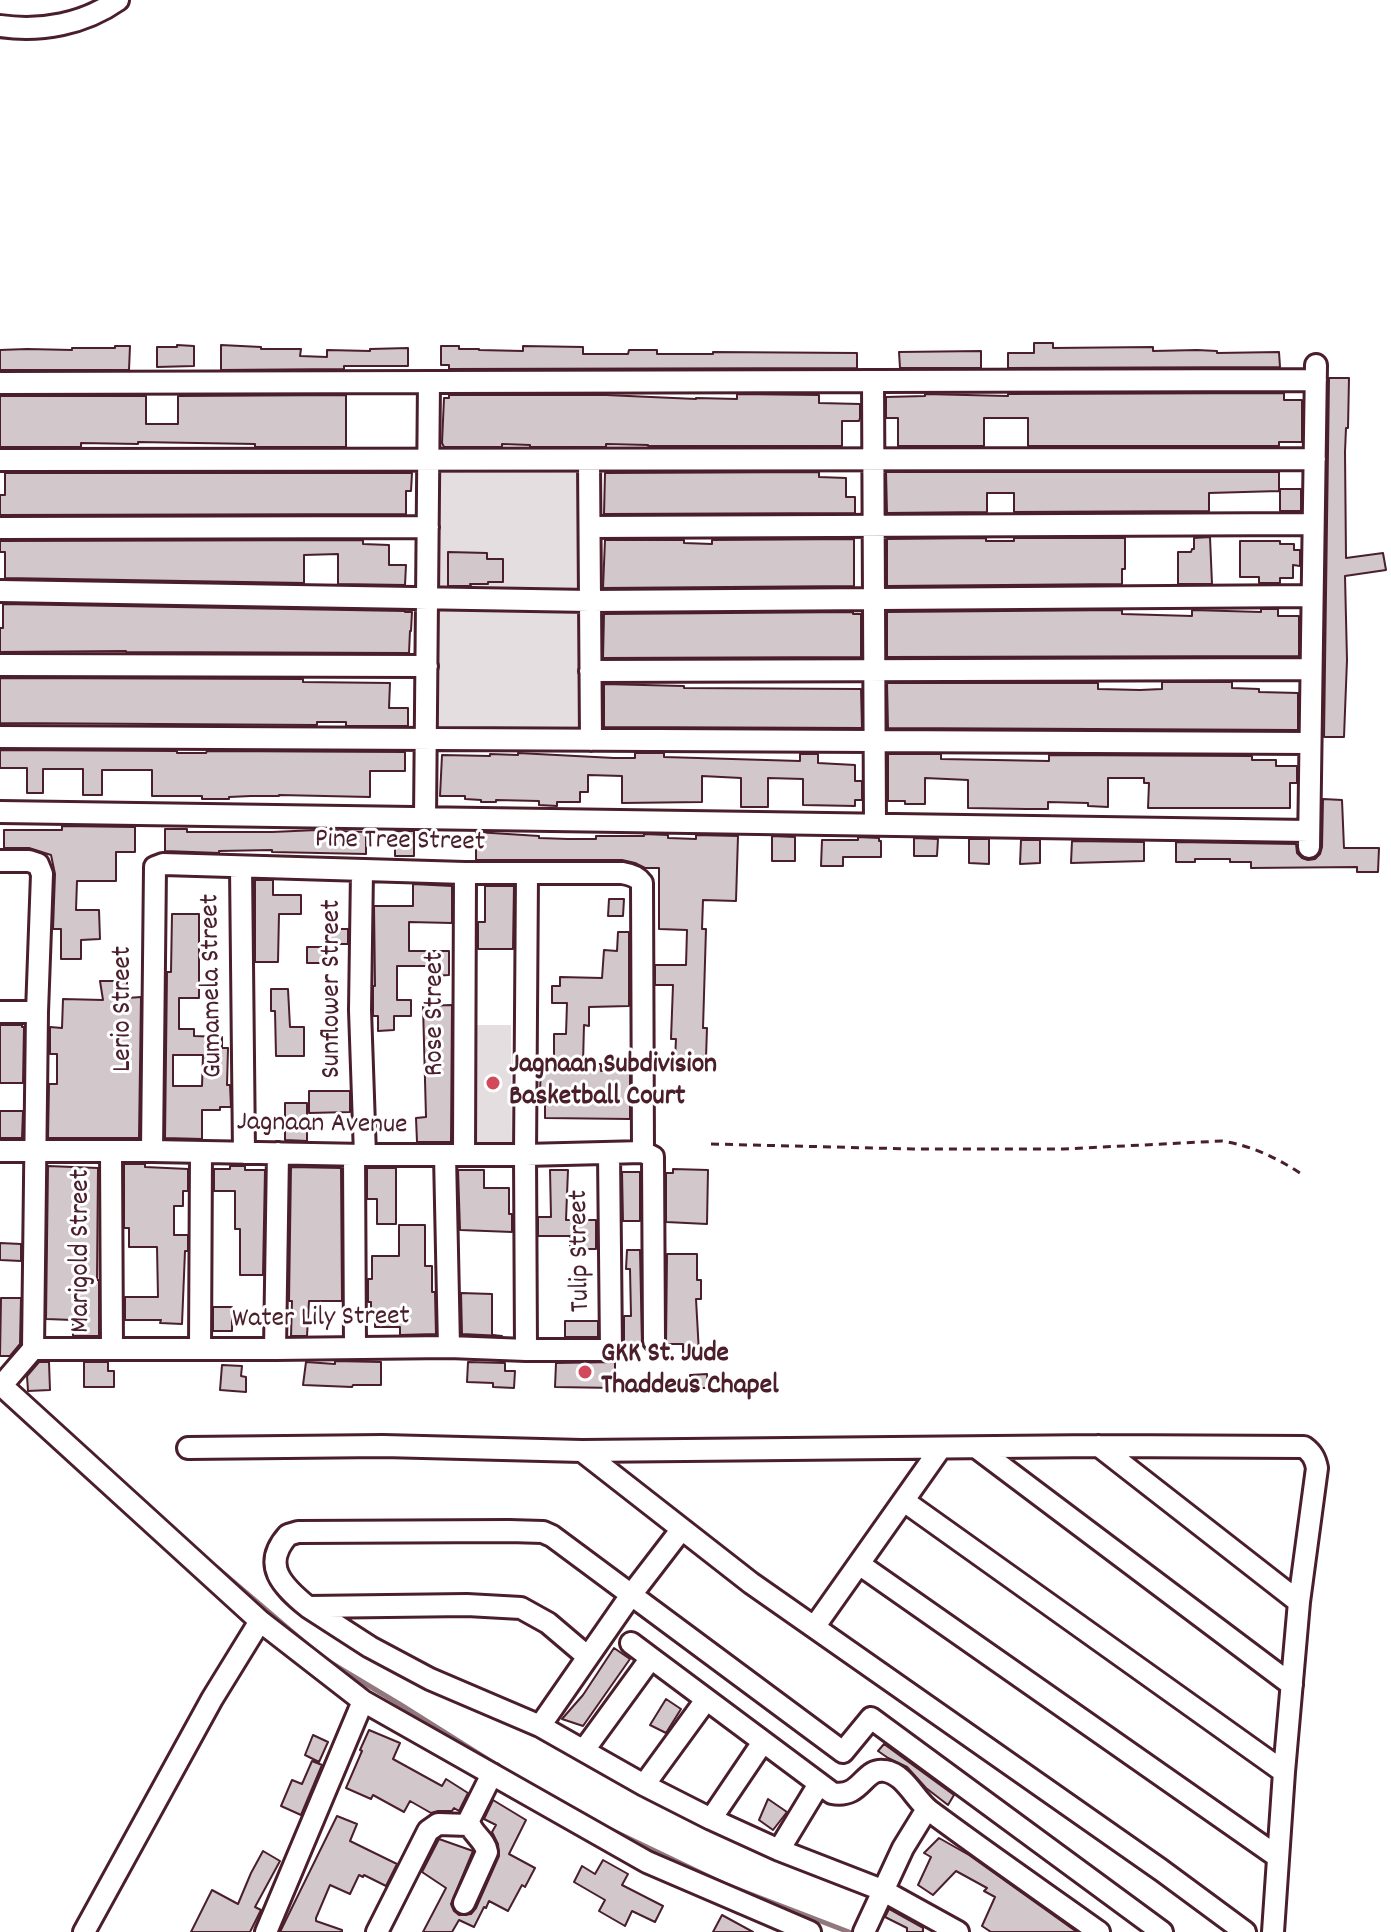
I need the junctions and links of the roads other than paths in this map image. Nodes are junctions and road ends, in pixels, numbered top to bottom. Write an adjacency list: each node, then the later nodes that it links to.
1 (118, 0): 2 (street)
2 (0, 26)
3 (873, 381): 4 (street); 6 (street); 7 (street)
4 (429, 382): 5 (street); 9 (street)
5 (0, 383)
6 (873, 459): 7 (street); 10 (street); 12 (street)
7 (1315, 459): 11 (street)
8 (0, 460): 9 (street)
9 (429, 460): 10 (street); 13 (street)
10 (589, 460): 14 (street)
11 (1313, 524): 12 (street); 17 (street)
12 (873, 526): 14 (street); 19 (street)
13 (428, 527): 15 (street); 18 (street)
14 (590, 527): 20 (street)
15 (0, 528)
16 (0, 591): 18 (street)
17 (1312, 596): 19 (street); 23 (street)
18 (427, 597): 20 (street); 22 (street)
19 (874, 600): 20 (street); 25 (street)
20 (590, 601): 24 (street)
21 (0, 665): 22 (street)
22 (427, 666): 27 (street)
23 (1311, 669): 25 (street); 30 (street)
24 (590, 671): 25 (street); 28 (street)
25 (874, 671): 29 (street)
26 (0, 737): 27 (street)
27 (426, 739): 28 (street); 32 (street)
28 (591, 740): 29 (street)
29 (875, 741): 30 (street); 33 (street)
30 (1310, 743): 33 (street)
31 (0, 812): 32 (street)
32 (425, 818): 33 (street)
33 (875, 824)
34 (0, 861): 41 (street)
35 (155, 867): 36 (street, Pine Tree Street); 43 (street, Lerio Street)
36 (241, 867): 37 (street, Pine Tree Street); 48 (street, Gumamela Street)
37 (362, 871): 38 (street, Pine Tree Street); 51 (street, Sunflower Street)
38 (465, 873): 39 (street, Pine Tree Street); 52 (street, Rose Street)
39 (527, 874): 46 (street, Pine Tree Street); 53 (street)
40 (0, 1012): 41 (street)
41 (37, 1012): 44 (street)
42 (0, 1151): 44 (street, Jagnaan Avenue)
43 (152, 1151): 45 (street, Jagnaan Avenue); 47 (street, Jagnaan Avenue)
44 (35, 1152): 45 (street, Jagnaan Avenue); 57 (street)
45 (111, 1152): 58 (street, Marigold Street)
46 (643, 1152): 50 (street, Jagnaan Avenue); 54 (street)
47 (201, 1153): 48 (street, Jagnaan Avenue); 59 (street)
48 (244, 1153): 49 (street, Jagnaan Avenue)
49 (278, 1153): 51 (street, Jagnaan Avenue); 60 (street)
50 (609, 1153): 53 (street, Jagnaan Avenue); 62 (street, Tulip Street)
51 (359, 1155): 52 (street, Jagnaan Avenue); 56 (street, Sunflower Street)
52 (454, 1155): 53 (street, Jagnaan Avenue); 55 (street, Rose Street)
53 (525, 1155): 61 (street)
54 (654, 1341)
55 (449, 1347): 56 (street, Water Lily Street); 61 (street, Water Lily Street)
56 (355, 1348): 60 (street, Water Lily Street)
57 (33, 1349): 58 (street, Water Lily Street); 63 (street)
58 (112, 1349): 59 (street, Water Lily Street)
59 (200, 1349): 60 (street, Water Lily Street)
60 (275, 1349)
61 (526, 1350): 62 (street, Water Lily Street)
62 (611, 1350)
63 (1, 1385): 75 (street)
64 (1099, 1446): 66 (street); 73 (street); 73 (street)
65 (188, 1448): 68 (street)
66 (977, 1448): 67 (street); 80 (street)
67 (940, 1449): 68 (street); 69 (street)
68 (582, 1451): 70 (street)
69 (904, 1501): 71 (street); 86 (street)
70 (681, 1530): 72 (street); 76 (street)
71 (859, 1564): 76 (street); 94 (street)
72 (631, 1595): 74 (street); 78 (street); 104 (street)
73 (1299, 1602): 80 (street)
74 (308, 1607): 78 (street); 83 (street)
75 (260, 1621): 82 (street); 98 (street)
76 (815, 1626): 105 (street)
77 (631, 1643): 79 (street)
78 (588, 1657): 83 (street)
79 (651, 1658): 81 (street); 85 (street)
80 (1292, 1685): 86 (street)
81 (706, 1700): 84 (street); 89 (street)
82 (363, 1701): 87 (street); 99 (street)
83 (540, 1726): 85 (street)
84 (763, 1742): 88 (street); 91 (street)
85 (584, 1750): 89 (street)
86 (1284, 1772): 94 (street)
87 (492, 1774): 92 (street); 101 (street)
88 (819, 1784): 90 (street); 93 (street)
89 (644, 1785): 91 (street)
90 (927, 1809): 95 (street); 103 (street)
91 (711, 1819): 93 (street)
92 (469, 1825): 96 (street); 100 (street)
93 (779, 1850): 95 (street)
94 (1278, 1857): 106 (street)
95 (882, 1890): 97 (street); 102 (street)
96 (464, 1903)
97 (866, 1928)
98 (84, 1932)
99 (266, 1932)
100 (377, 1932)
101 (810, 1932)
102 (958, 1932)
103 (1099, 1932)
104 (1162, 1932)
105 (1245, 1932)
106 (1273, 1932)

